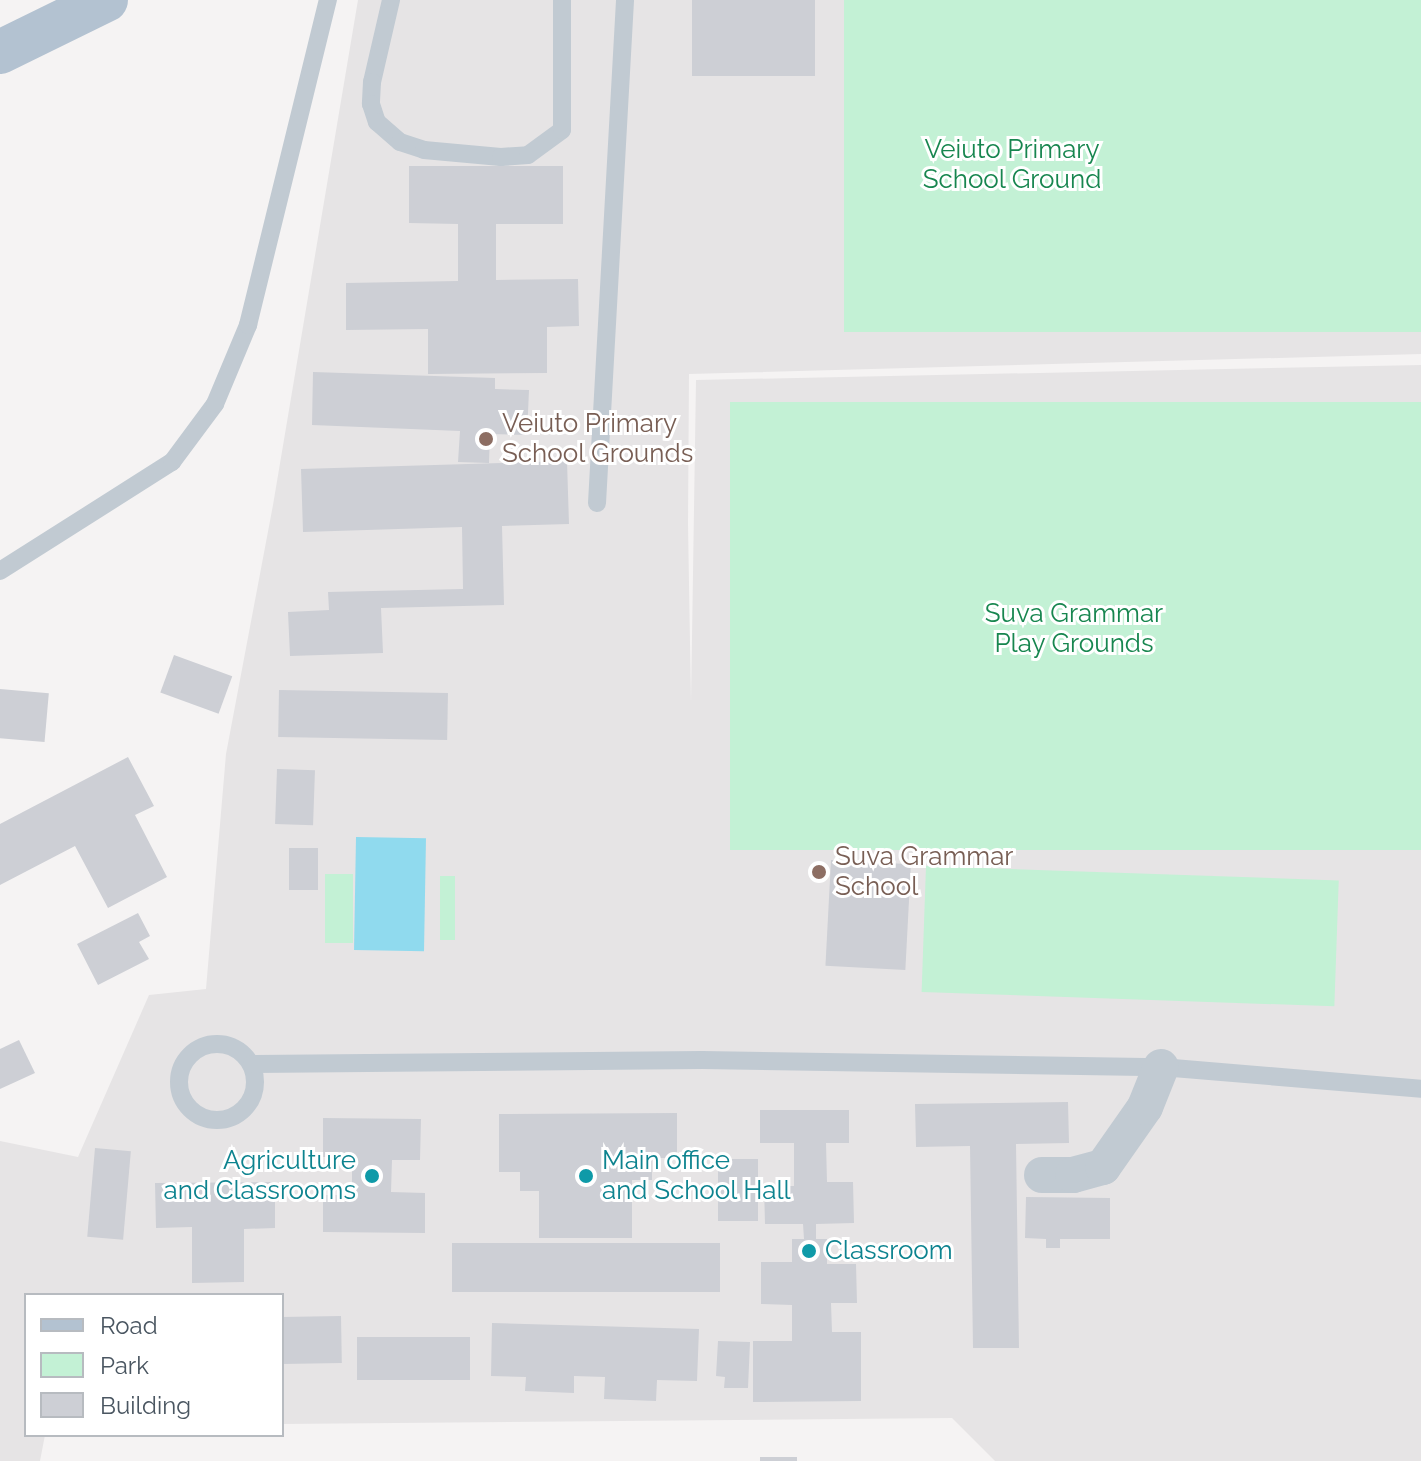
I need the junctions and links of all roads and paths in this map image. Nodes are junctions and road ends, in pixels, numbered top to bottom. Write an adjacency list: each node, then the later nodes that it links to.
1 (51, 0): 7 (main road)
2 (106, 0): 8 (main road)
3 (328, 0): 10 (lane)
4 (391, 0): 5 (lane)
5 (562, 0)
6 (625, 0): 9 (lane)
7 (0, 24)
8 (0, 52)
9 (597, 503)
10 (0, 571)
11 (252, 1064): 11 (lane); 12 (lane)
12 (1161, 1067): 13 (lane); 14 (street)
13 (1421, 1089)
14 (1042, 1175)

